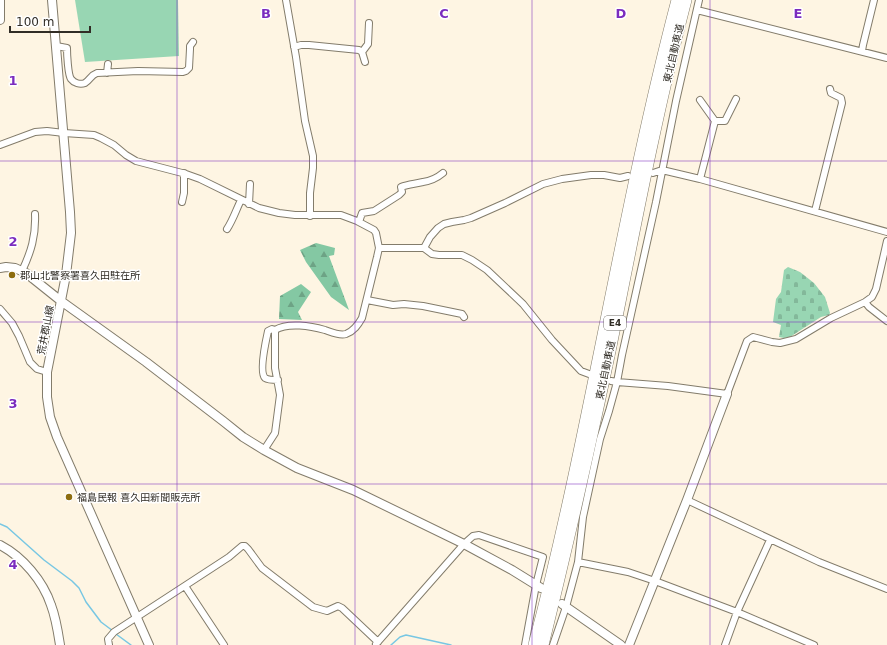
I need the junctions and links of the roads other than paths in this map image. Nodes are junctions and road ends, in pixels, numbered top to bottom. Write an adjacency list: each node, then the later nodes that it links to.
1 (0, 0): 9 (street)
2 (52, 0): 12 (street, 荒井郡山線)
3 (286, 0): 13 (street)
4 (677, 0): 78 (highway, 東北自動車道 / E4)
5 (686, 0): 79 (highway, 東北自動車道 / E4)
6 (699, 0): 8 (street)
7 (874, 0): 14 (street)
8 (697, 10): 14 (street); 26 (street)
9 (0, 20)
10 (368, 23): 15 (street)
11 (193, 42): 19 (street)
12 (56, 46): 19 (street); 24 (street, 荒井郡山線)
13 (294, 47): 15 (street); 38 (street)
14 (862, 51): 16 (street)
15 (362, 52): 17 (street)
16 (887, 58)
17 (365, 62)
18 (108, 64): 19 (street)
19 (107, 73)
20 (830, 90): 36 (street)
21 (736, 99): 23 (street)
22 (700, 100): 23 (street)
23 (715, 121): 31 (street)
24 (64, 134): 25 (street); 27 (street); 47 (street, 荒井郡山線)
25 (0, 145)
26 (662, 170): 29 (street); 31 (street); 57 (street)
27 (184, 173): 33 (street); 34 (street)
28 (444, 173): 39 (street)
29 (653, 173)
30 (628, 176): 44 (street)
31 (700, 179): 36 (street)
32 (250, 184): 35 (street)
33 (241, 200): 35 (street); 40 (street)
34 (182, 202)
35 (249, 204): 38 (street)
36 (815, 211): 41 (street)
37 (34, 214): 46 (street)
38 (310, 216): 39 (street)
39 (359, 222): 43 (street)
40 (227, 229)
41 (887, 232)
42 (887, 241): 49 (street)
43 (379, 248): 44 (street); 48 (street)
44 (424, 248): 55 (street)
45 (0, 268): 46 (street)
46 (22, 271): 47 (street)
47 (61, 300): 54 (street, 荒井郡山線); 59 (street)
48 (367, 300): 51 (street); 53 (street)
49 (865, 302): 52 (street); 58 (street)
50 (0, 309): 54 (street)
51 (464, 317)
52 (887, 321)
53 (275, 330): 56 (street); 56 (street)
54 (47, 372): 71 (street, 荒井郡山線)
55 (589, 374)
56 (278, 380): 59 (street)
57 (614, 381): 58 (street); 64 (street)
58 (727, 394): 60 (street)
59 (264, 450): 62 (street)
60 (687, 500): 61 (street); 65 (street)
61 (770, 540): 68 (street); 70 (street)
62 (464, 544): 67 (street); 67 (street); 72 (street)
63 (0, 545): 73 (street)
64 (578, 562): 65 (street); 69 (street)
65 (655, 581): 70 (street); 82 (street)
66 (185, 586): 71 (street); 72 (street); 76 (street)
67 (539, 586): 77 (street)
68 (887, 589)
69 (564, 605): 80 (street); 81 (street)
70 (738, 612): 83 (street); 84 (street)
71 (137, 617): 74 (street); 75 (street, 荒井郡山線)
72 (376, 644)
73 (60, 645)
74 (109, 645)
75 (150, 645)
76 (224, 645)
77 (525, 645)
78 (534, 645)
79 (543, 645)
80 (553, 645)
81 (621, 645)
82 (629, 645)
83 (725, 645)
84 (814, 645)

